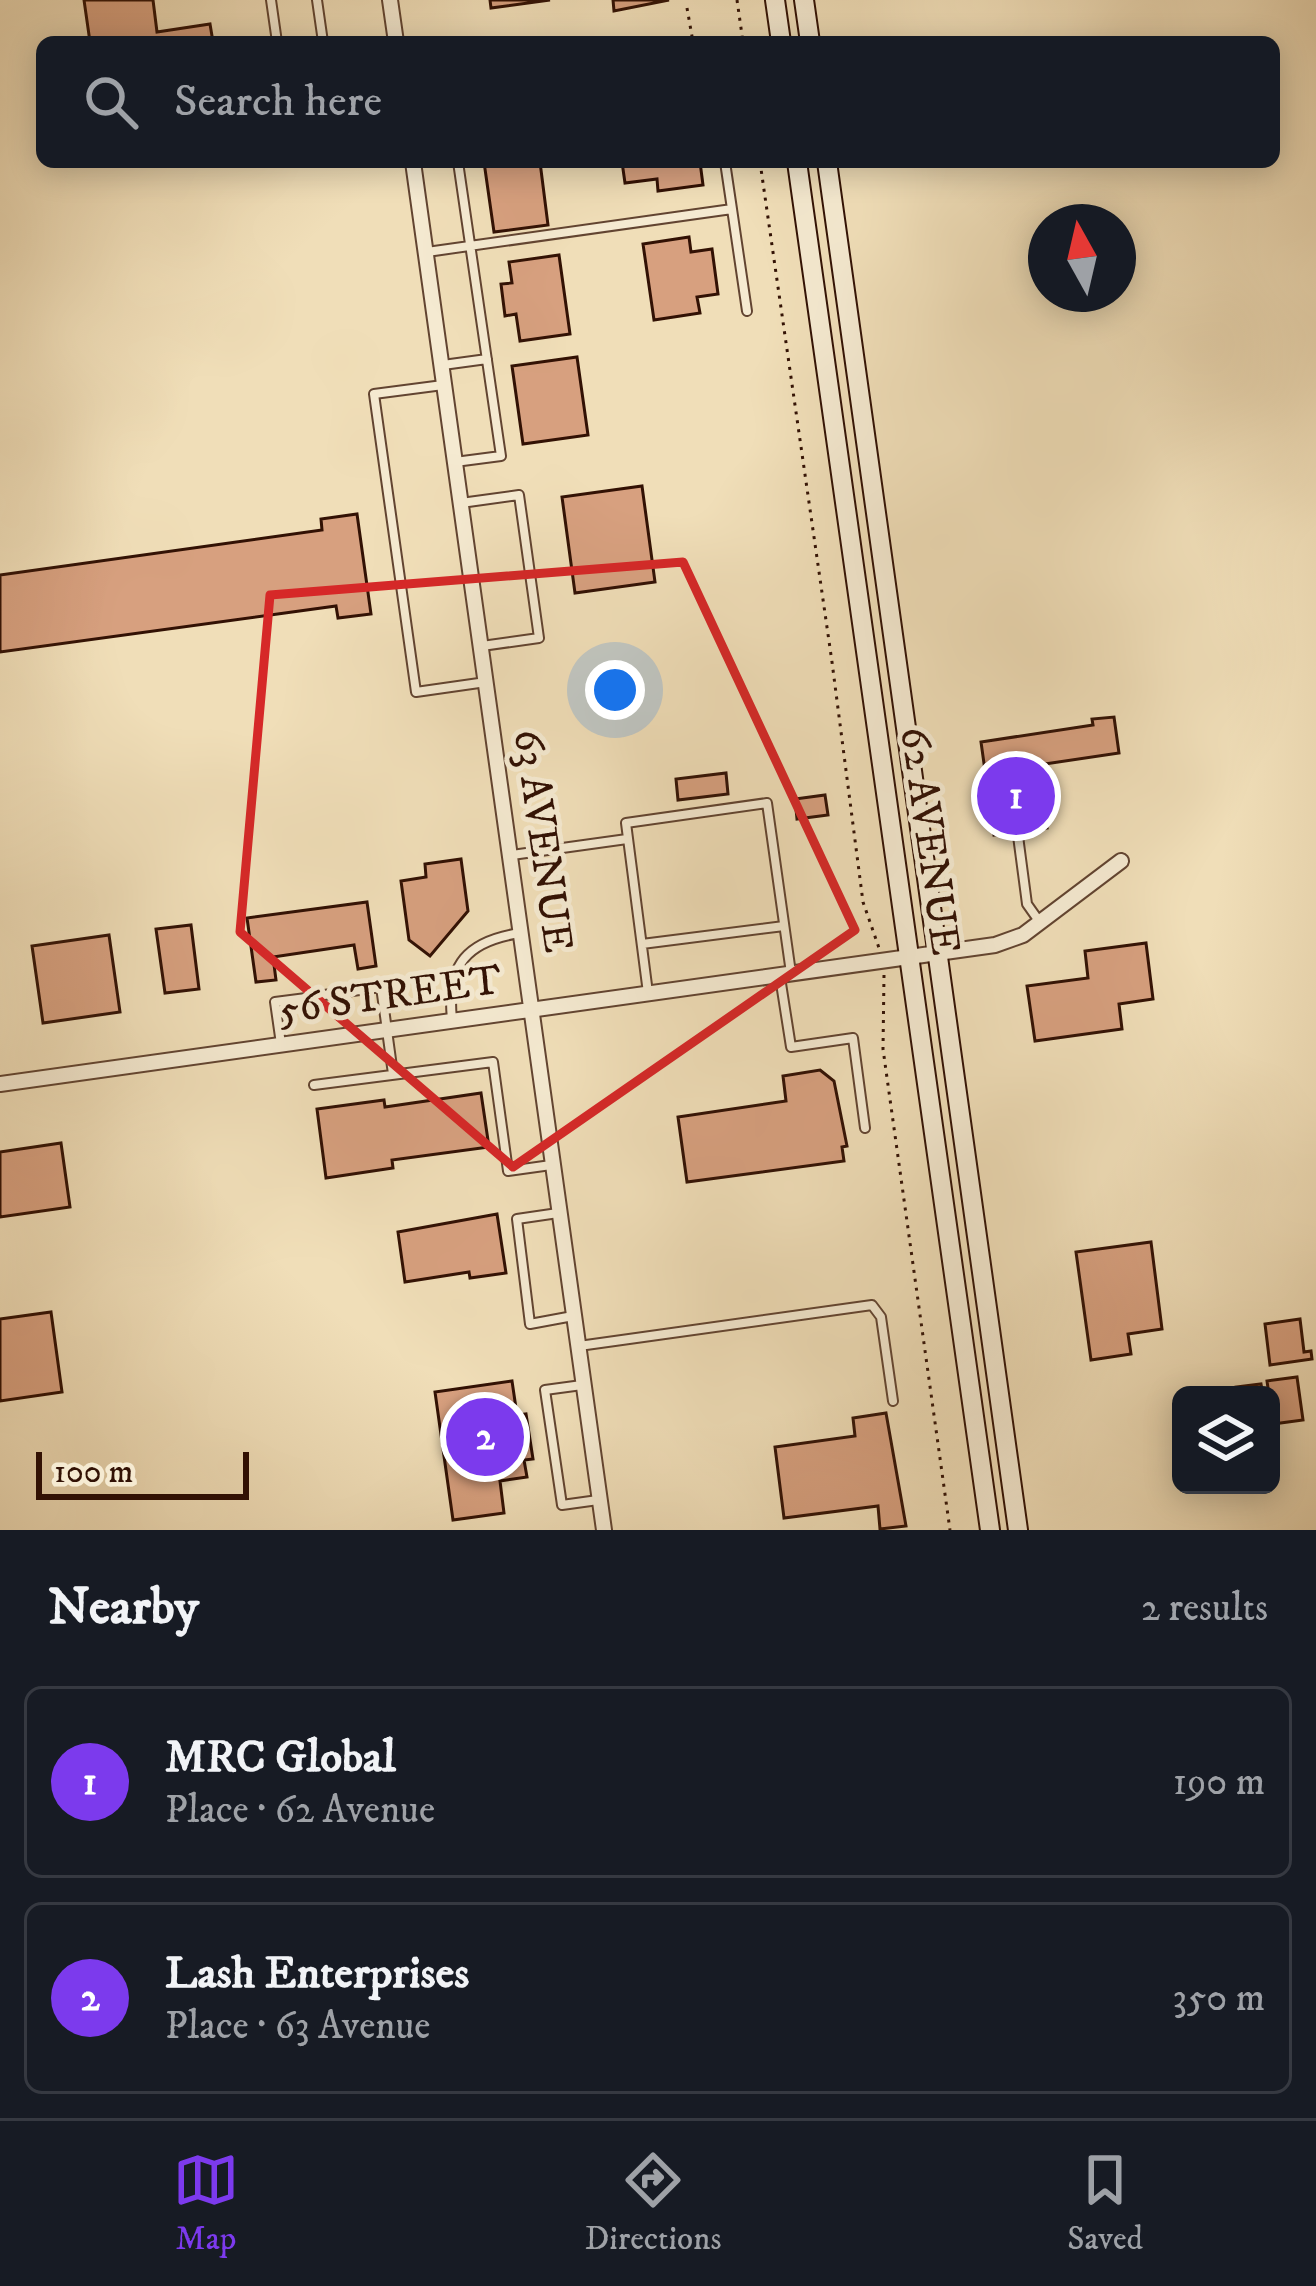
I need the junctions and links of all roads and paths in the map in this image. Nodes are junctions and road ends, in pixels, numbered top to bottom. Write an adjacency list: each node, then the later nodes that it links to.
1 (271, 0): 8 (lane)
2 (317, 0): 9 (lane)
3 (390, 0): 10 (street)
4 (737, 0): 12 (path)
5 (775, 0): 13 (main road)
6 (804, 0): 14 (main road)
7 (687, 8): 11 (path)
8 (276, 36)
9 (321, 36)
10 (395, 36)
11 (692, 36)
12 (742, 36)
13 (780, 36)
14 (809, 36)
15 (414, 168): 23 (street, 63 AVENUE)
16 (459, 168): 22 (lane)
17 (726, 168): 21 (lane)
18 (761, 168): 39 (path)
19 (798, 168): 42 (main road, 62 AVENUE)
20 (828, 168): 41 (main road, 62 AVENUE)
21 (732, 209): 22 (lane); 24 (lane)
22 (470, 246): 23 (lane); 25 (lane)
23 (426, 252): 26 (street, 63 AVENUE)
24 (747, 311)
25 (487, 359): 26 (lane); 28 (lane)
26 (442, 365): 27 (street, 63 AVENUE)
27 (444, 384): 28 (street, 63 AVENUE); 31 (lane)
28 (455, 462): 29 (street, 63 AVENUE)
29 (461, 503): 30 (street, 63 AVENUE); 30 (lane)
30 (481, 646): 31 (street, 63 AVENUE)
31 (486, 682): 34 (street, 63 AVENUE)
32 (1018, 836): 36 (lane)
33 (628, 839): 34 (lane); 37 (lane); 40 (lane)
34 (510, 855): 38 (street, 63 AVENUE)
35 (1121, 861): 36 (street, 56 STREET)
36 (1040, 922): 41 (street, 56 STREET)
37 (784, 926): 40 (lane); 43 (lane)
38 (521, 933): 46 (street, 63 AVENUE); 47 (lane)
39 (878, 942)
40 (642, 944): 45 (lane)
41 (938, 955): 42 (street, 56 STREET); 64 (main road, 62 AVENUE)
42 (910, 958): 43 (street, 56 STREET); 63 (main road, 62 AVENUE)
43 (785, 975): 45 (street, 56 STREET); 53 (lane)
44 (884, 980): 62 (path)
45 (648, 993): 46 (street, 56 STREET)
46 (532, 1009): 47 (street, 56 STREET); 54 (street, 63 AVENUE)
47 (452, 1021): 48 (street, 56 STREET)
48 (387, 1030): 49 (street, 56 STREET); 49 (lane); 50 (lane)
49 (281, 1045): 51 (street, 56 STREET)
50 (393, 1074): 52 (lane); 54 (lane)
51 (0, 1084)
52 (314, 1085)
53 (865, 1127)
54 (553, 1165): 55 (street, 63 AVENUE)
55 (559, 1213): 56 (street, 63 AVENUE); 56 (lane)
56 (573, 1316): 57 (street, 63 AVENUE)
57 (578, 1346): 58 (street, 63 AVENUE); 59 (lane)
58 (584, 1385): 60 (street, 63 AVENUE); 60 (lane)
59 (893, 1401)
60 (600, 1500): 61 (street, 63 AVENUE)
61 (604, 1530)
62 (950, 1530)
63 (990, 1530)
64 (1018, 1530)

